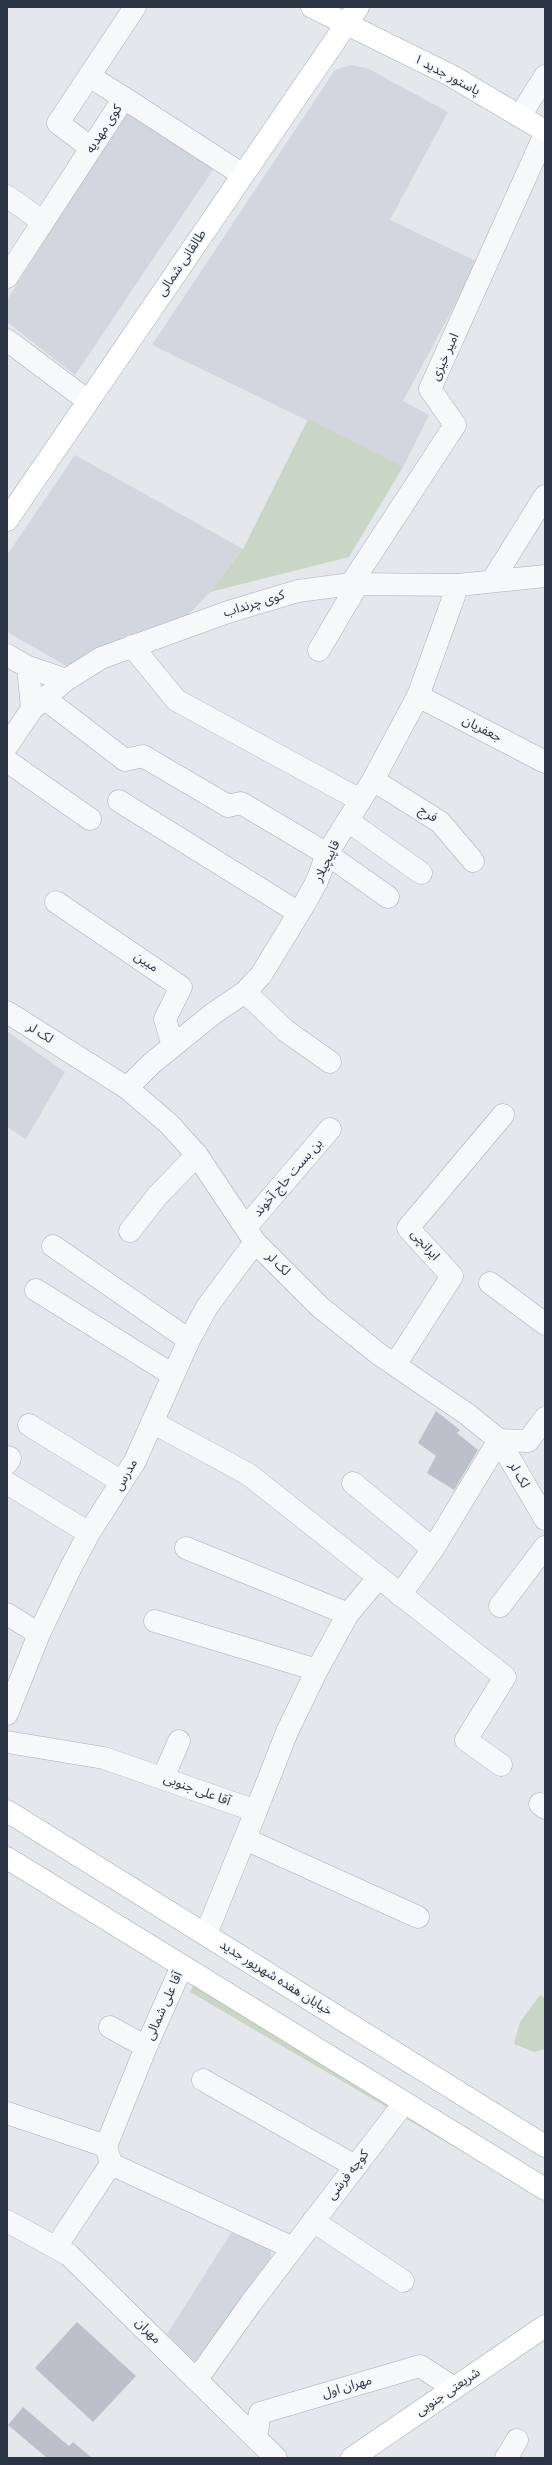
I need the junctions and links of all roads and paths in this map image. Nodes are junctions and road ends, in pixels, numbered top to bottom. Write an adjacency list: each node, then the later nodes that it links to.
1 (135, 7): 4 (street)
2 (312, 7): 3 (main road, پاستور جدید ۱)
3 (353, 15): 7 (main road, پاستور جدید ۱); 10 (main road, طالقانی شمالی)
4 (89, 76): 6 (street); 9 (street)
5 (545, 76): 7 (street)
6 (124, 98): 9 (street, کوی ‌‌‌مهدیه); 10 (street, کوی ‌‌‌مهدیه)
7 (520, 116): 8 (main road, پاستور جدید ۱)
8 (545, 133): 20 (street, امیر خیزی)
9 (92, 148): 12 (street, کوی ‌‌‌مهدیه)
10 (243, 175): 15 (main road, طالقانی شمالی)
11 (7, 196): 12 (street)
12 (43, 222): 13 (street, کوی ‌‌‌مهدیه)
13 (7, 277)
14 (7, 340): 15 (street)
15 (88, 401): 17 (main road, طالقانی شمالی)
16 (545, 496): 19 (street)
17 (7, 520)
18 (545, 576): 19 (street, کوی چرنداب)
19 (492, 581): 21 (street, کوی چرنداب)
20 (354, 584): 21 (street, کوی چرنداب); 22 (street, کوی چرنداب); 23 (street)
21 (458, 585): 27 (street, قاپیچیلار)
22 (132, 646): 26 (street, کوی چرنداب); 33 (street)
23 (319, 650)
24 (7, 655): 25 (street)
25 (28, 667): 26 (street); 28 (street)
26 (66, 680): 28 (street, کوی چرنداب)
27 (418, 696): 31 (street, جعفریان); 32 (street, قاپیچیلار)
28 (38, 704): 29 (street, کوی چرنداب); 37 (street)
29 (7, 746)
30 (7, 761): 35 (street)
31 (545, 762)
32 (373, 780): 33 (street, قاپیچیلار); 38 (street, فرج)
33 (360, 800): 36 (street, قاپیچیلار)
34 (119, 801): 42 (street)
35 (90, 819)
36 (348, 821): 37 (street, قاپیچیلار); 39 (street)
37 (327, 854): 40 (street); 42 (street, قاپیچیلار)
38 (473, 861)
39 (421, 873)
40 (388, 897)
41 (56, 902): 45 (street, مبین)
42 (299, 913): 43 (street, قاپیچیلار)
43 (245, 992): 45 (street, قاپیچیلار); 46 (street)
44 (7, 1012): 47 (street, لک لر)
45 (173, 1046): 47 (street, قاپیچیلار)
46 (330, 1062)
47 (127, 1088): 50 (street, لک لر)
48 (503, 1115): 58 (street, ایرانچی)
49 (330, 1129): 52 (street, بن بست حاج آخوند)
50 (198, 1155): 51 (street); 52 (street, لک لر)
51 (130, 1230)
52 (251, 1234): 57 (street, مدرس); 58 (street, لک لر)
53 (53, 1246): 57 (street)
54 (490, 1283): 56 (street)
55 (36, 1290): 59 (street)
56 (545, 1324)
57 (189, 1340): 59 (street, مدرس)
58 (395, 1365): 63 (street, لک لر)
59 (173, 1375): 61 (street, مدرس)
60 (545, 1418): 63 (street)
61 (152, 1422): 66 (street, مدرس); 74 (street)
62 (29, 1425): 66 (street)
63 (499, 1440): 69 (street, لک لر); 73 (street)
64 (7, 1457): 65 (street)
65 (7, 1463)
66 (122, 1482): 70 (street, مدرس)
67 (7, 1483): 70 (street)
68 (353, 1484): 73 (street)
69 (545, 1519)
70 (89, 1533): 80 (street, مدرس)
71 (545, 1547): 76 (street)
72 (186, 1548): 78 (street)
73 (433, 1549): 75 (street)
74 (379, 1577): 75 (street); 78 (street)
75 (400, 1595): 85 (street)
76 (500, 1606)
77 (7, 1614): 80 (street)
78 (348, 1614): 81 (street)
79 (155, 1621): 81 (street)
80 (39, 1634): 82 (street, مدرس)
81 (317, 1670): 88 (street)
82 (9, 1706)
83 (179, 1741): 86 (street)
84 (7, 1742): 86 (street, آقا علی جنوبی)
85 (501, 1765)
86 (163, 1778): 88 (street, آقا علی جنوبی)
87 (7, 1811): 92 (main road, خیابان هفده شهریور جدید)
88 (256, 1811): 89 (street)
89 (245, 1839): 91 (street); 92 (street)
90 (7, 1858): 93 (main road)
91 (418, 1917)
92 (206, 1934): 99 (main road, خیابان هفده شهریور جدید)
93 (182, 1966): 95 (street, آقا علی شمالی); 97 (main road)
94 (110, 2027): 95 (street)
95 (146, 2047): 100 (street, آقا علی شمالی)
96 (203, 2080): 101 (street)
97 (404, 2103): 101 (street, کوچه فرشی); 102 (main road)
98 (7, 2113): 100 (street)
99 (545, 2146)
100 (108, 2155): 105 (street, آقا علی شمالی); 106 (street)
101 (356, 2166): 104 (street, کوچه فرشی)
102 (545, 2189)
103 (7, 2221): 105 (street, مهران)
104 (313, 2221): 106 (street, کوچه فرشی); 107 (street)
105 (56, 2247): 109 (street, مهران)
106 (293, 2248): 109 (street, کوچه فرشی)
107 (403, 2281)
108 (545, 2326): 110 (main road, شریعتی جنوبی)
109 (197, 2380): 111 (street, مهران)
110 (454, 2388): 111 (street, مهران اول); 113 (main road, شریعتی جنوبی)
111 (256, 2438): 112 (street, مهران)
112 (276, 2458)
113 (352, 2458)

